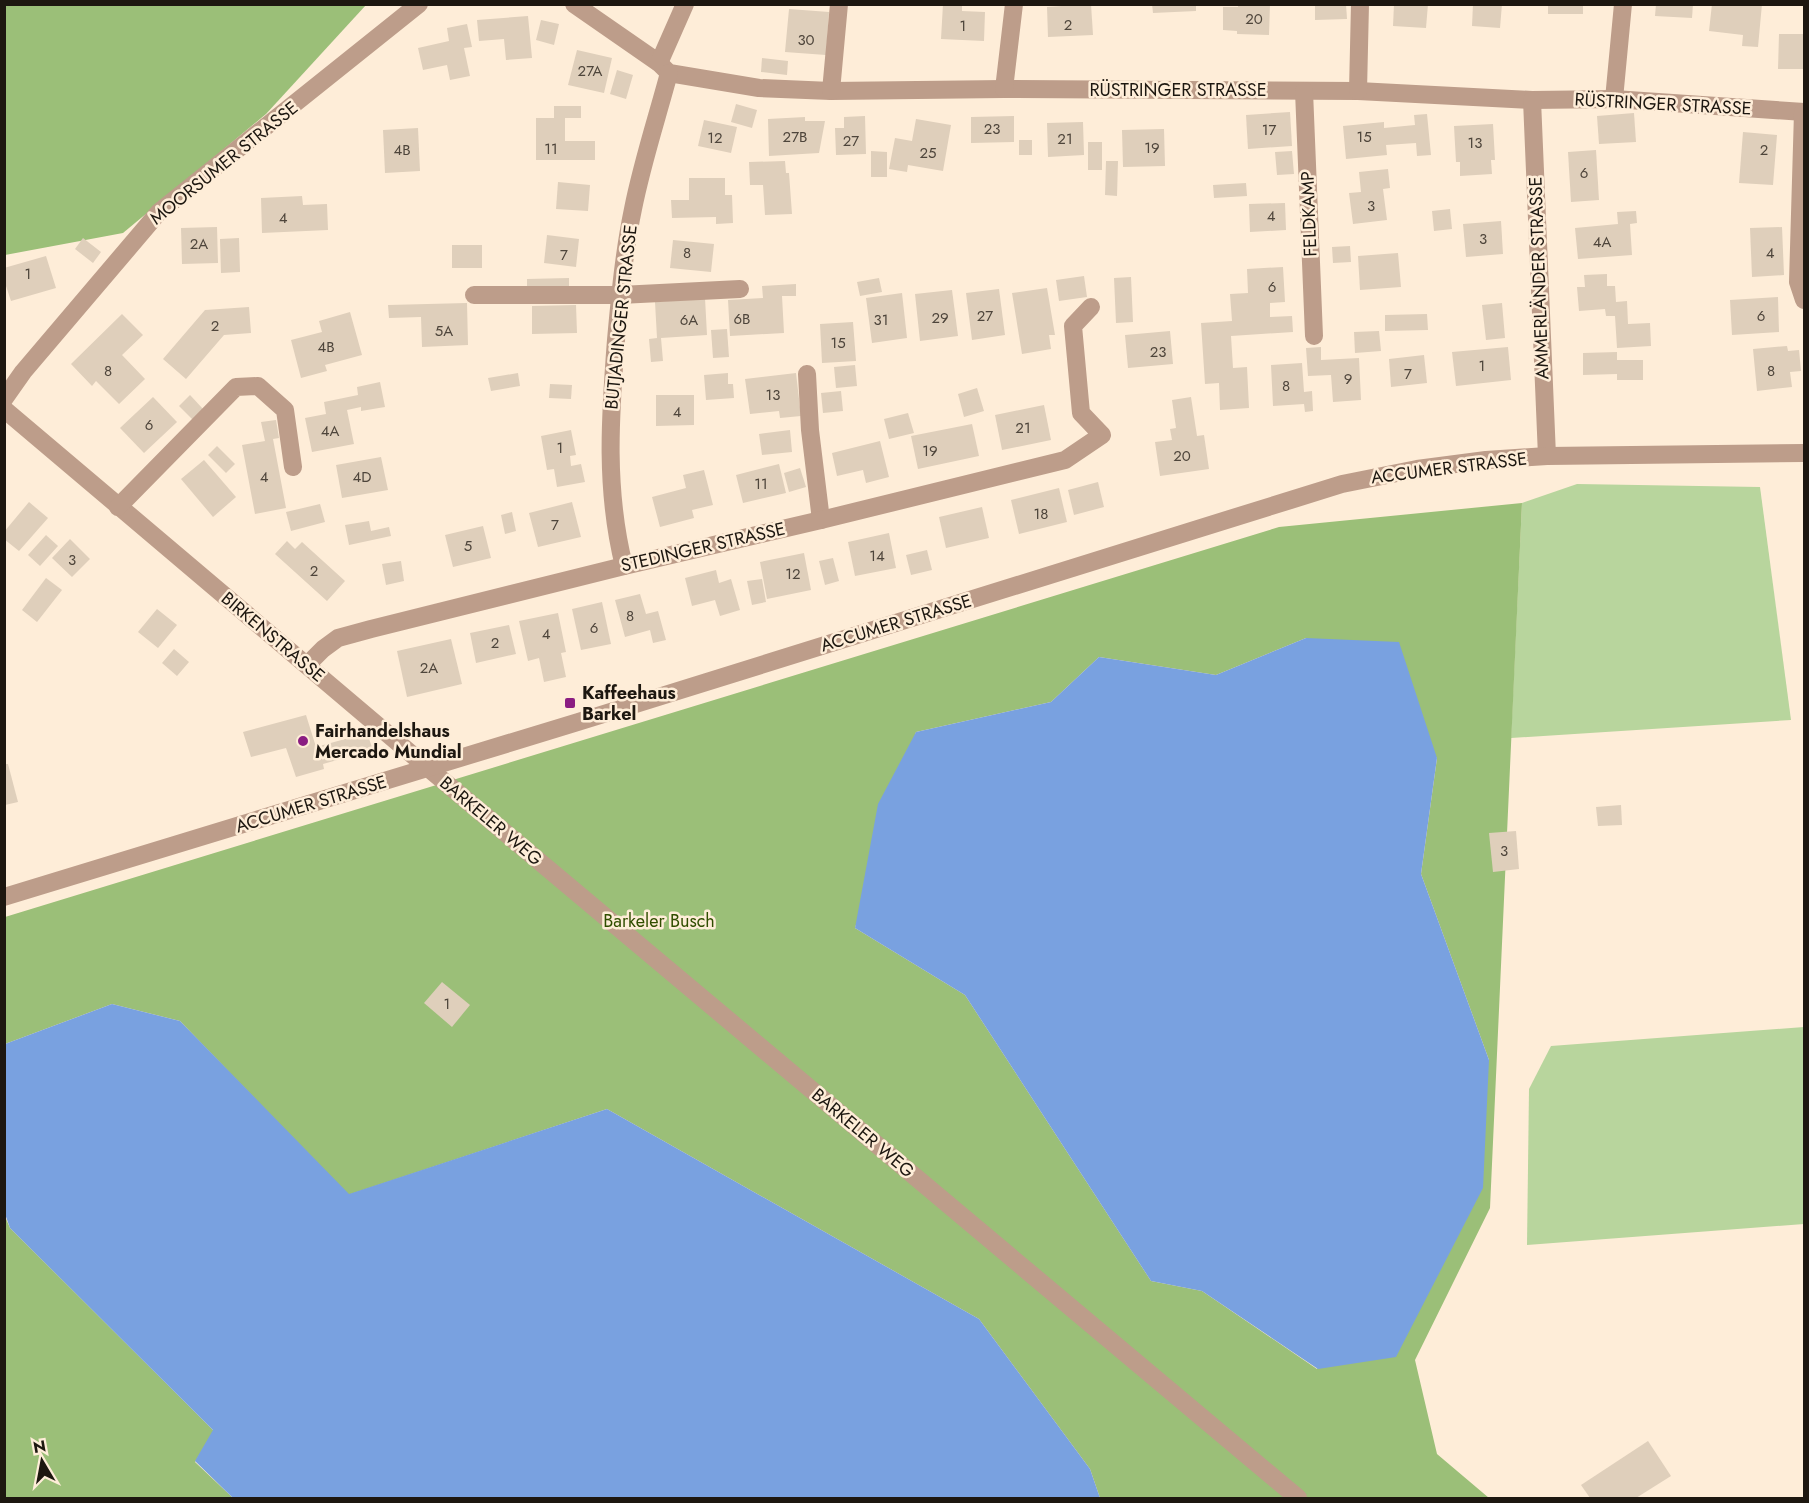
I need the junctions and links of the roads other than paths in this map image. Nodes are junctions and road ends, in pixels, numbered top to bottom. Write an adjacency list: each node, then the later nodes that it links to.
1 (419, 4): 23 (street, MOORSUMER STRASSE)
2 (574, 4): 8 (street, RÜSTRINGER STRASSE)
3 (686, 4): 8 (street, BUTJADINGER STRASSE)
4 (839, 4): 10 (street)
5 (1014, 4): 9 (street)
6 (1360, 4): 12 (street)
7 (1623, 4): 13 (street)
8 (664, 68): 10 (street, RÜSTRINGER STRASSE); 18 (street, BUTJADINGER STRASSE)
9 (1004, 89): 10 (street, RÜSTRINGER STRASSE); 11 (street, RÜSTRINGER STRASSE)
10 (831, 91)
11 (1304, 91): 12 (street, RÜSTRINGER STRASSE); 21 (street, FELDKAMP)
12 (1358, 92): 14 (street, RÜSTRINGER STRASSE)
13 (1614, 99): 14 (street, RÜSTRINGER STRASSE); 15 (street, RÜSTRINGER STRASSE)
14 (1532, 100): 26 (street, AMMERLÄNDER STRASSE)
15 (1804, 112): 19 (street)
16 (740, 289): 18 (street)
17 (474, 295): 18 (street)
18 (620, 295): 30 (street, BUTJADINGER STRASSE)
19 (1804, 300)
20 (1091, 307): 29 (street, STEDINGER STRASSE)
21 (1314, 336)
22 (807, 374): 29 (street)
23 (4, 399)
24 (4, 409): 28 (street, BIRKENSTRASSE)
25 (1804, 453): 26 (street, ACCUMER STRASSE)
26 (1547, 456): 32 (street, ACCUMER STRASSE)
27 (293, 467): 28 (street)
28 (118, 507): 31 (street, BIRKENSTRASSE)
29 (821, 520): 30 (street, STEDINGER STRASSE)
30 (624, 566): 31 (street, STEDINGER STRASSE)
31 (307, 665): 32 (street, BIRKENSTRASSE)
32 (428, 768): 33 (street, ACCUMER STRASSE); 34 (street, BARKELER WEG)
33 (4, 897)
34 (1298, 1498)

